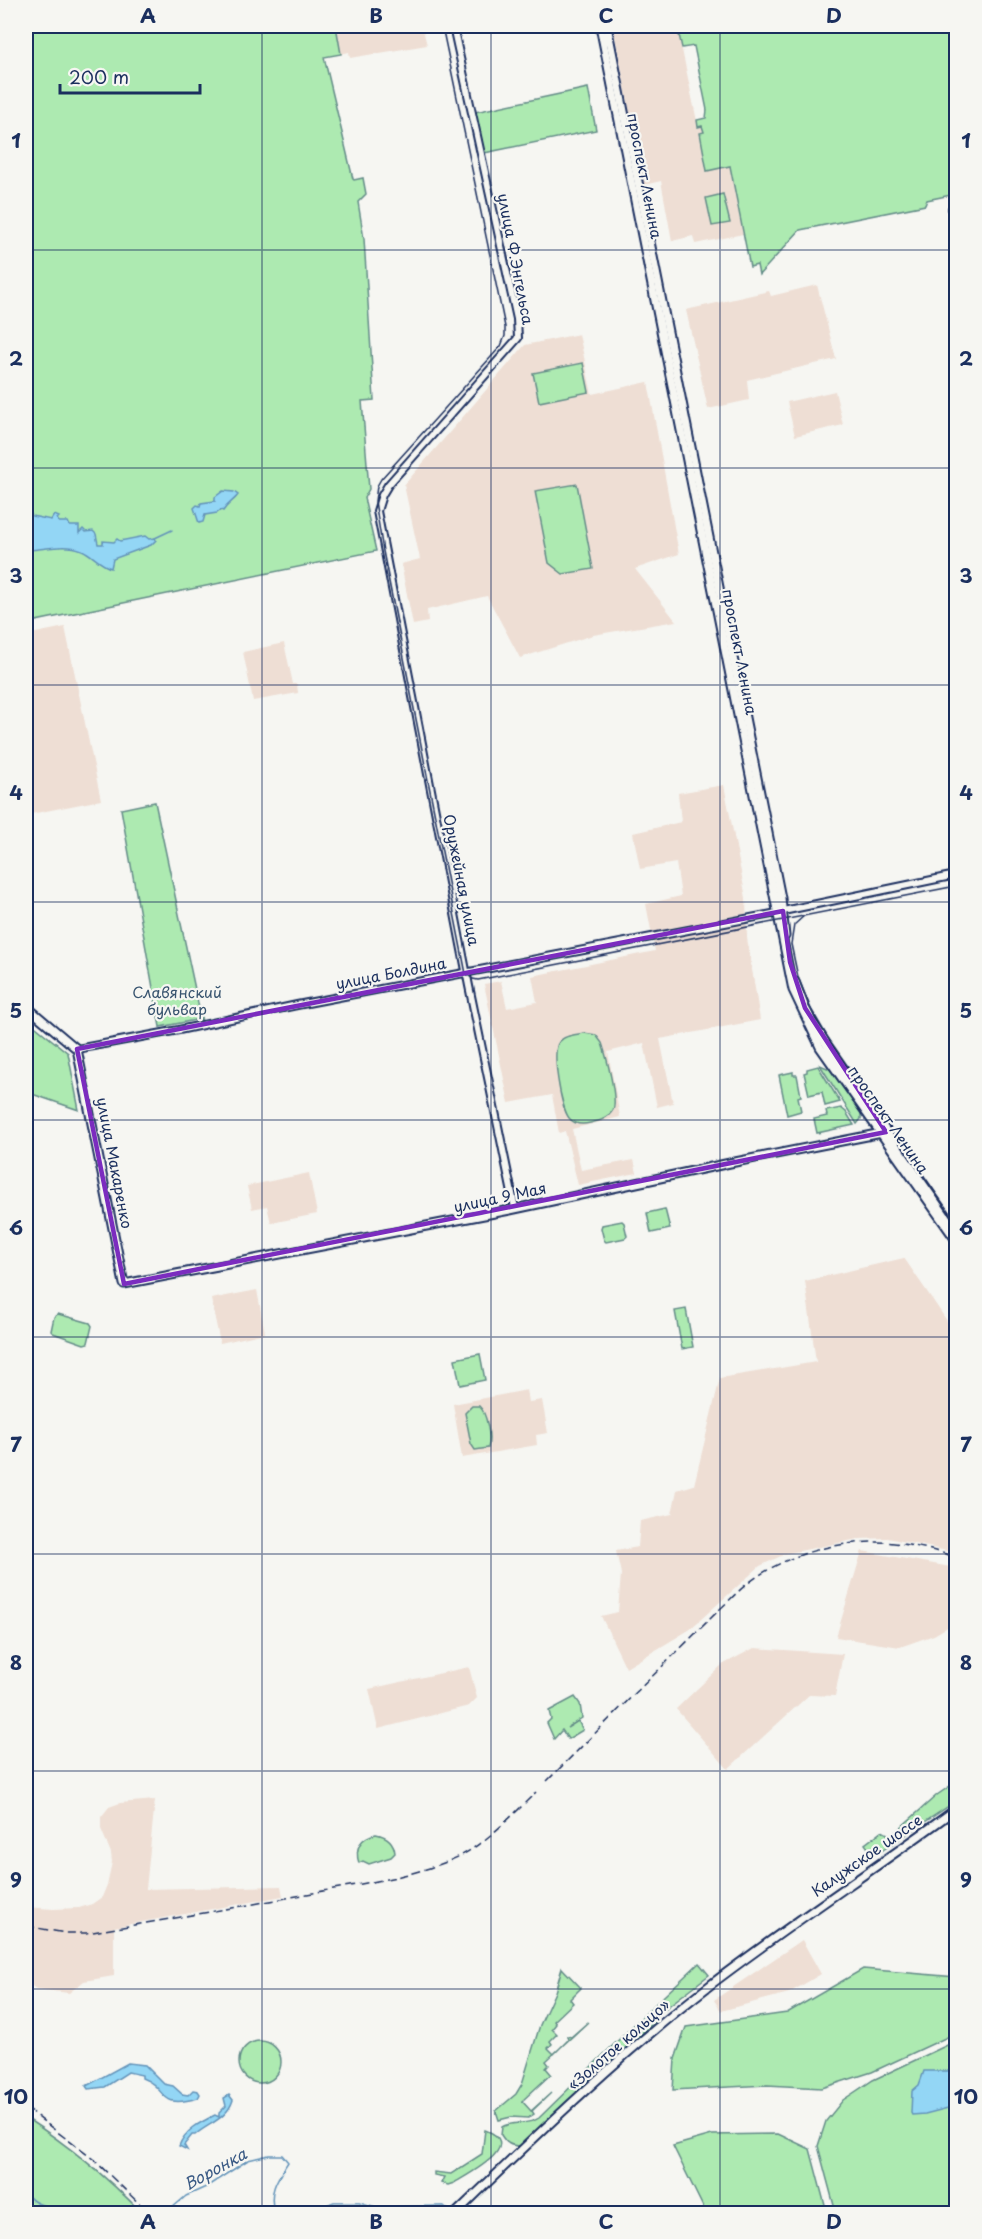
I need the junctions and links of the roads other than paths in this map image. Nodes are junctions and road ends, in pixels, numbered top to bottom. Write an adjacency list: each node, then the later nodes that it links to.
1 (453, 26): 7 (street, улица Ф.Энгельса)
2 (600, 26): 6 (main road, проспект Ленина)
3 (607, 26): 6 (main road, проспект Ленина)
4 (954, 209): 5 (street)
5 (957, 233)
6 (659, 306): 9 (main road, проспект Ленина)
7 (386, 556): 10 (street, Оружейная улица)
8 (957, 876): 9 (street, улица Болдина)
9 (780, 912): 10 (street, улица Болдина); 13 (main road, проспект Ленина); 13 (main road, проспект Ленина)
10 (467, 973): 12 (street, улица Болдина); 14 (street, Оружейная улица)
11 (26, 1006): 12 (main road)
12 (77, 1048): 17 (main road, улица Макаренко)
13 (883, 1133): 14 (main road, улица 9 Мая); 15 (main road, проспект Ленина); 16 (main road, проспект Ленина)
14 (515, 1208): 17 (main road, улица 9 Мая)
15 (957, 1231)
16 (957, 1240)
17 (124, 1284)
18 (957, 1809): 19 (main road, Калужское шоссе)
19 (792, 1926): 20 (main road, «Золотое кольцо»)
20 (455, 2214)

